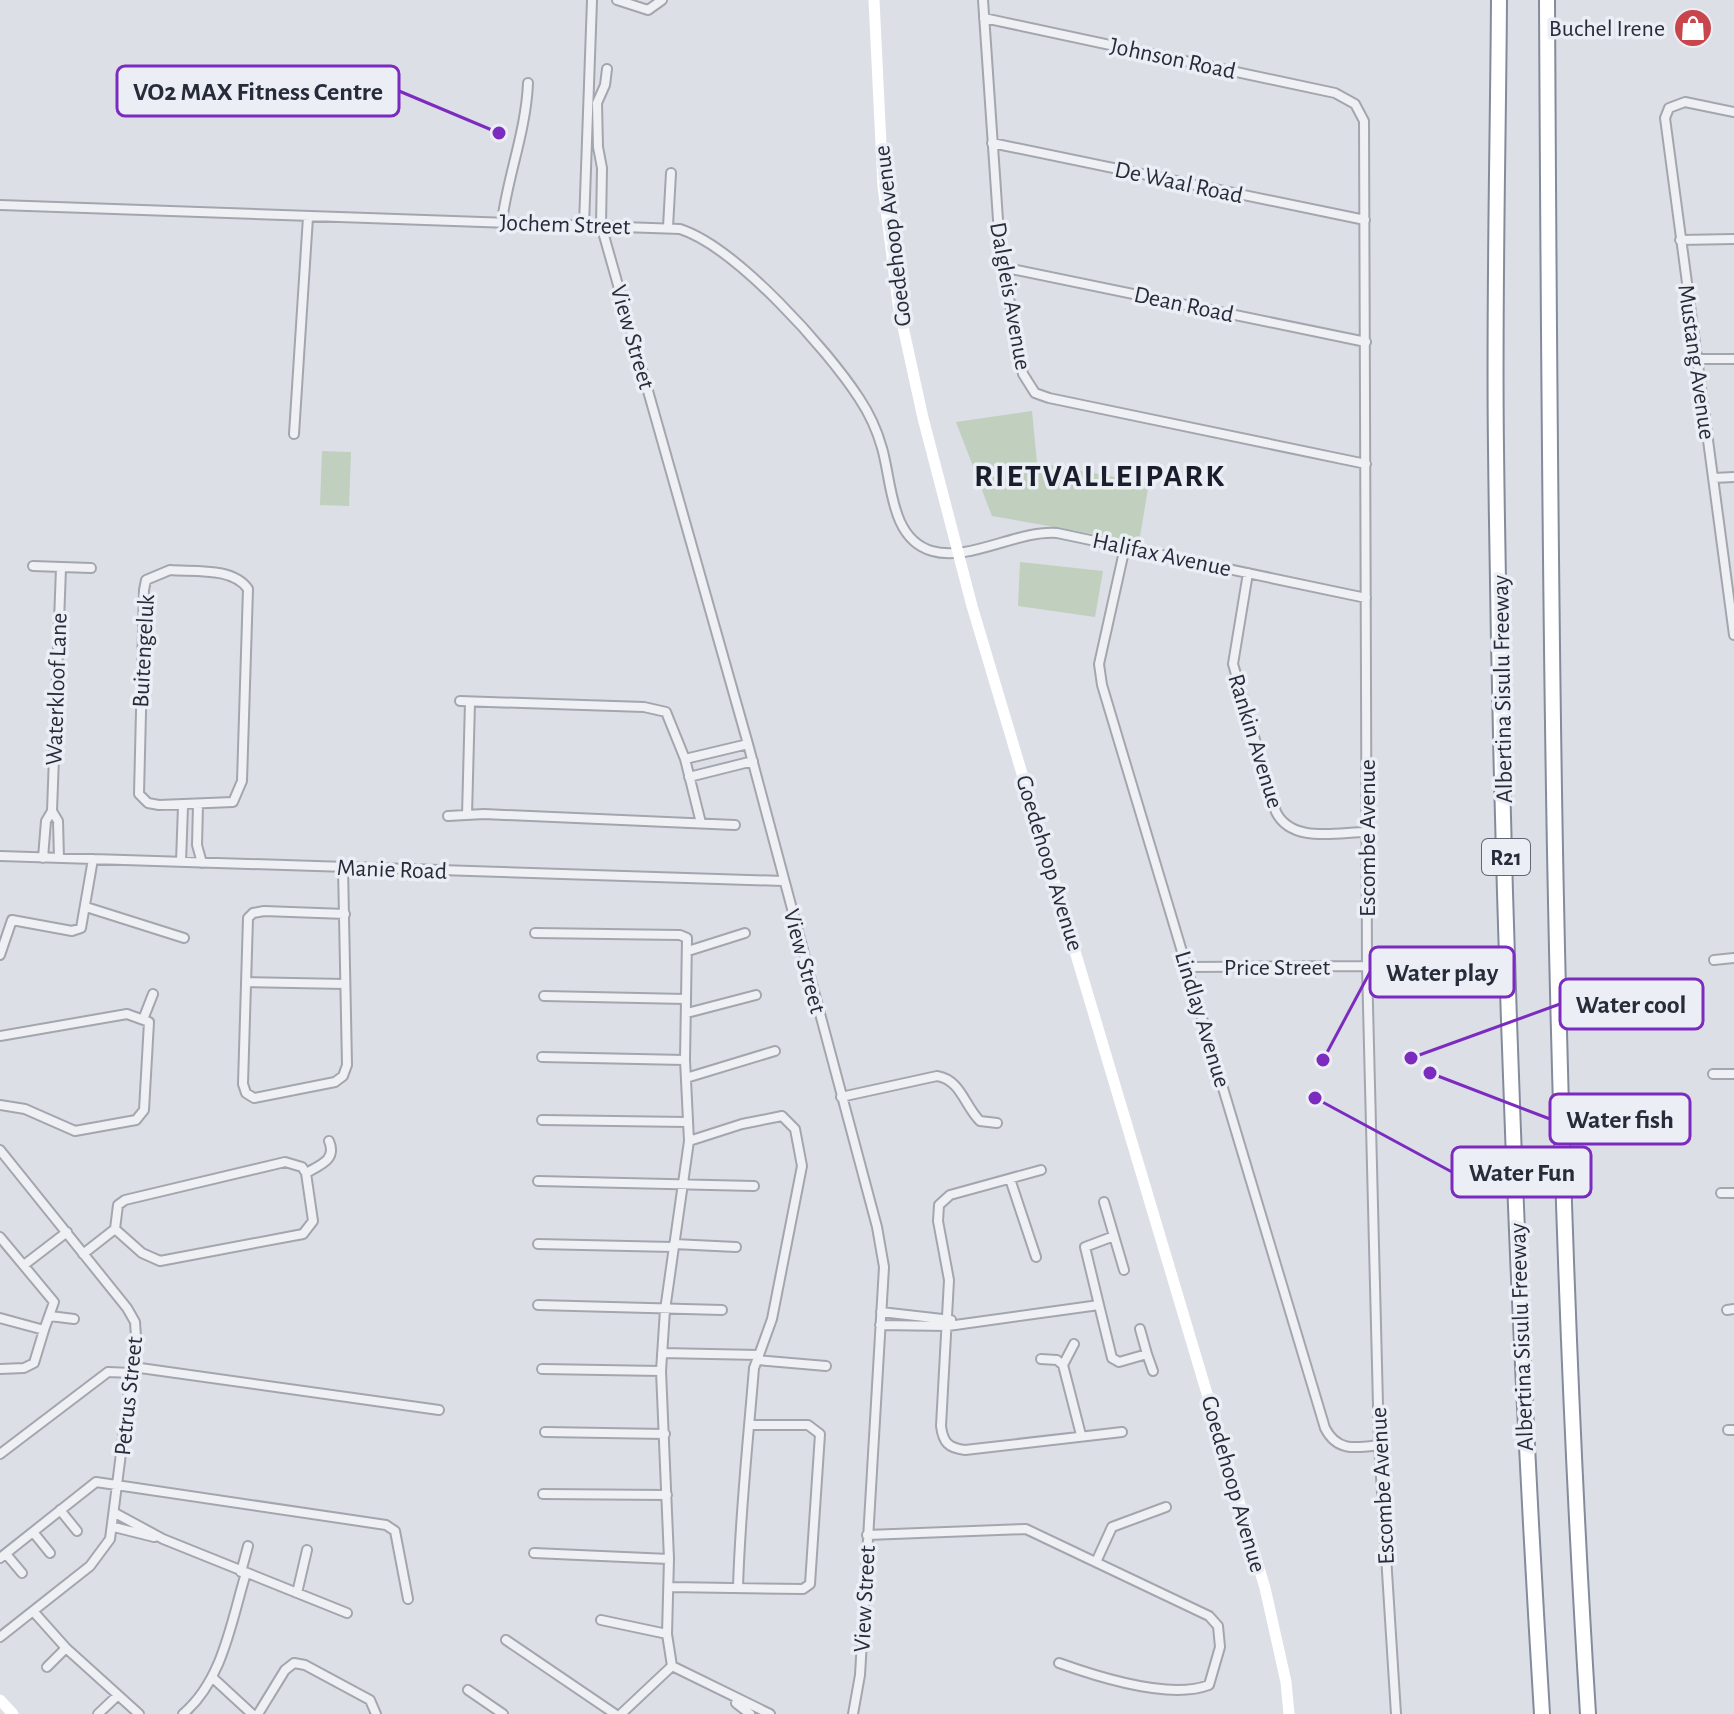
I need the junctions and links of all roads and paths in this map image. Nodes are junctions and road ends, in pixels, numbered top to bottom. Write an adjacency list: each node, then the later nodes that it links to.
1 (592, 0): 19 (street)
2 (617, 0): 3 (street)
3 (662, 0)
4 (874, 0): 33 (main road, Goedehoop Avenue)
5 (983, 0): 8 (street, Dalgleis Avenue)
6 (1499, 0): 204 (highway, Albertina Sisulu Freeway / R21)
7 (1547, 0): 205 (highway, Albertina Sisulu Freeway / R21)
8 (984, 18): 11 (street, Johnson Road); 13 (street, Dalgleis Avenue)
9 (607, 69): 20 (street, View Street)
10 (528, 83): 18 (street)
11 (1358, 107): 17 (street, Escombe Avenue)
12 (1734, 112): 23 (street, Mustang Avenue)
13 (992, 143): 17 (street, De Waal Road); 24 (street, Dalgleis Avenue)
14 (671, 173): 21 (street)
15 (0, 205): 16 (street, Jochem Street)
16 (308, 217): 18 (street, Jochem Street); 28 (street)
17 (1365, 220): 25 (street, Escombe Avenue)
18 (502, 221): 19 (street, Jochem Street)
19 (584, 225): 20 (street, Jochem Street)
20 (601, 225): 21 (street, Jochem Street); 43 (street, View Street)
21 (668, 227): 33 (street, Jochem Street)
22 (1734, 239): 23 (street)
23 (1680, 240): 26 (street, Mustang Avenue)
24 (1002, 267): 25 (street, Dean Road); 29 (street, Dalgleis Avenue)
25 (1366, 342): 29 (street, Escombe Avenue)
26 (1697, 359): 27 (street); 31 (street, Mustang Avenue)
27 (1734, 359)
28 (294, 434)
29 (1366, 464): 39 (street, Escombe Avenue)
30 (1734, 477): 31 (street)
31 (1713, 478): 38 (street, Mustang Avenue)
32 (1125, 547): 33 (street, Halifax Avenue); 37 (street, Halifax Avenue); 75 (street, Lindlay Avenue)
33 (957, 552): 202 (main road, Goedehoop Avenue)
34 (33, 566): 35 (street)
35 (61, 568): 36 (street); 49 (street, Waterkloof Lane)
36 (91, 568)
37 (1248, 573): 39 (street, Halifax Avenue); 54 (street, Rankin Avenue)
38 (1732, 597): 40 (street, Mustang Avenue)
39 (1366, 598): 54 (street, Escombe Avenue)
40 (1734, 635)
41 (460, 701): 42 (street)
42 (470, 702): 44 (street); 50 (street)
43 (748, 744): 44 (street); 45 (street, View Street)
44 (685, 759): 46 (street)
45 (753, 761): 46 (street); 62 (street, View Street)
46 (689, 777): 52 (street)
47 (198, 805): 48 (street, Buitengeluk); 48 (street, Buitengeluk); 60 (street)
48 (183, 806): 59 (street)
49 (52, 811): 56 (street, Waterkloof Lane); 57 (street, Waterkloof Lane)
50 (467, 815): 51 (street); 52 (street)
51 (448, 816)
52 (701, 823): 53 (street)
53 (735, 825)
54 (1367, 832): 74 (street, Escombe Avenue)
55 (0, 856): 56 (street, Manie Road)
56 (43, 858): 57 (street, Manie Road)
57 (59, 858): 58 (street, Manie Road)
58 (93, 859): 59 (street, Manie Road); 63 (street)
59 (181, 862): 60 (street, Manie Road)
60 (202, 863): 61 (street, Manie Road)
61 (343, 867): 62 (street, Manie Road); 64 (street)
62 (783, 881): 91 (street, View Street)
63 (86, 907): 65 (street); 69 (street)
64 (345, 914): 76 (street); 77 (street)
65 (12, 920): 66 (street); 71 (street)
66 (0, 921)
67 (535, 933): 70 (street)
68 (745, 933): 70 (street)
69 (184, 938)
70 (688, 951): 81 (street)
71 (0, 955)
72 (1734, 958): 73 (street)
73 (1714, 960)
74 (1367, 966): 75 (street, Price Street); 149 (street, Escombe Avenue)
75 (1187, 967): 149 (street, Lindlay Avenue)
76 (246, 982): 77 (street); 77 (street)
77 (345, 984)
78 (153, 994): 83 (street)
79 (756, 995): 82 (street)
80 (544, 996): 81 (street)
81 (686, 999): 82 (street)
82 (687, 1013): 87 (street)
83 (144, 1017): 84 (street); 92 (street)
84 (0, 1036)
85 (775, 1051): 90 (street)
86 (542, 1057): 87 (street)
87 (685, 1060): 90 (street)
88 (1713, 1074): 89 (street)
89 (1734, 1074)
90 (686, 1078): 94 (street)
91 (841, 1097): 95 (street); 123 (street, View Street)
92 (2, 1102)
93 (542, 1120): 94 (street)
94 (687, 1122): 97 (street)
95 (997, 1123)
96 (329, 1141): 100 (street)
97 (689, 1141): 103 (street); 134 (street)
98 (0, 1150): 109 (street, Petrus Street)
99 (1041, 1170): 101 (street)
100 (306, 1173): 108 (street); 108 (street)
101 (1010, 1179): 116 (street); 127 (street)
102 (538, 1181): 103 (street)
103 (683, 1182): 104 (street); 113 (street)
104 (754, 1186)
105 (1721, 1193): 106 (street)
106 (1734, 1193)
107 (1104, 1202): 110 (street)
108 (115, 1229): 115 (street)
109 (67, 1232): 115 (street, Petrus Street); 117 (street)
110 (1114, 1236): 118 (street); 120 (street)
111 (0, 1237): 117 (street)
112 (538, 1244): 113 (street)
113 (674, 1245): 114 (street); 121 (street)
114 (736, 1247)
115 (83, 1254): 140 (street, Petrus Street)
116 (1036, 1257)
117 (24, 1265): 124 (street)
118 (1124, 1270)
119 (538, 1305): 121 (street)
120 (1099, 1305): 127 (street); 133 (street)
121 (665, 1310): 122 (street); 132 (street)
122 (722, 1310)
123 (881, 1312): 127 (street); 128 (street, View Street)
124 (50, 1316): 126 (street); 130 (street)
125 (0, 1318): 130 (street)
126 (74, 1319)
127 (948, 1323): 128 (street); 148 (street)
128 (880, 1325): 160 (street, View Street)
129 (1140, 1329): 133 (street)
130 (44, 1330): 138 (street)
131 (1074, 1344): 136 (street)
132 (662, 1353): 134 (street); 141 (street)
133 (1147, 1354): 142 (street)
134 (758, 1357): 137 (street); 144 (street)
135 (1041, 1359): 136 (street)
136 (1063, 1365): 148 (street)
137 (826, 1366)
138 (0, 1369)
139 (542, 1369): 141 (street)
140 (132, 1370): 143 (street); 150 (street); 151 (street, Petrus Street)
141 (661, 1371): 147 (street)
142 (1153, 1371)
143 (439, 1410)
144 (749, 1425): 172 (street); 172 (street)
145 (545, 1432): 147 (street)
146 (1122, 1432): 148 (street)
147 (665, 1434): 153 (street)
148 (1081, 1435)
149 (1379, 1445): 203 (street, Escombe Avenue)
150 (1, 1455)
151 (118, 1488): 155 (street); 156 (street, Petrus Street); 174 (street)
152 (543, 1494): 153 (street)
153 (667, 1495): 167 (street)
154 (1166, 1507): 168 (street)
155 (60, 1510): 158 (street); 159 (street)
156 (115, 1513): 157 (street, Petrus Street); 161 (street)
157 (114, 1527): 161 (street); 175 (street, Petrus Street)
158 (77, 1531)
159 (33, 1532): 164 (street); 166 (street)
160 (867, 1535): 168 (street); 201 (street, View Street)
161 (163, 1539): 169 (street)
162 (248, 1546): 169 (street)
163 (307, 1550): 173 (street)
164 (50, 1553)
165 (534, 1553): 167 (street)
166 (3, 1556): 170 (street)
167 (669, 1559): 171 (street)
168 (1096, 1562): 182 (street)
169 (244, 1572): 173 (street); 185 (street)
170 (22, 1573)
171 (669, 1587): 172 (street); 178 (street)
172 (738, 1588)
173 (297, 1593): 176 (street)
174 (408, 1599)
175 (33, 1611): 179 (street, Petrus Street); 181 (street)
176 (347, 1613)
177 (601, 1620): 178 (street)
178 (667, 1634): 183 (street)
179 (0, 1637)
180 (506, 1640): 197 (street)
181 (66, 1648): 184 (street); 188 (street)
182 (1059, 1663)
183 (672, 1666): 187 (street); 198 (street)
184 (47, 1667)
185 (213, 1678): 193 (street); 194 (street)
186 (468, 1690): 196 (street)
187 (722, 1693): 199 (street); 200 (street)
188 (117, 1696): 191 (street); 192 (street)
189 (0, 1700): 190 (main road)
190 (13, 1714)
191 (98, 1714)
192 (139, 1714)
193 (183, 1714)
194 (255, 1714): 195 (street)
195 (376, 1714)
196 (503, 1714)
197 (615, 1714)
198 (621, 1714)
199 (750, 1714)
200 (770, 1714)
201 (853, 1714)
202 (1289, 1714)
203 (1396, 1714)
204 (1542, 1714)
205 (1588, 1714)

